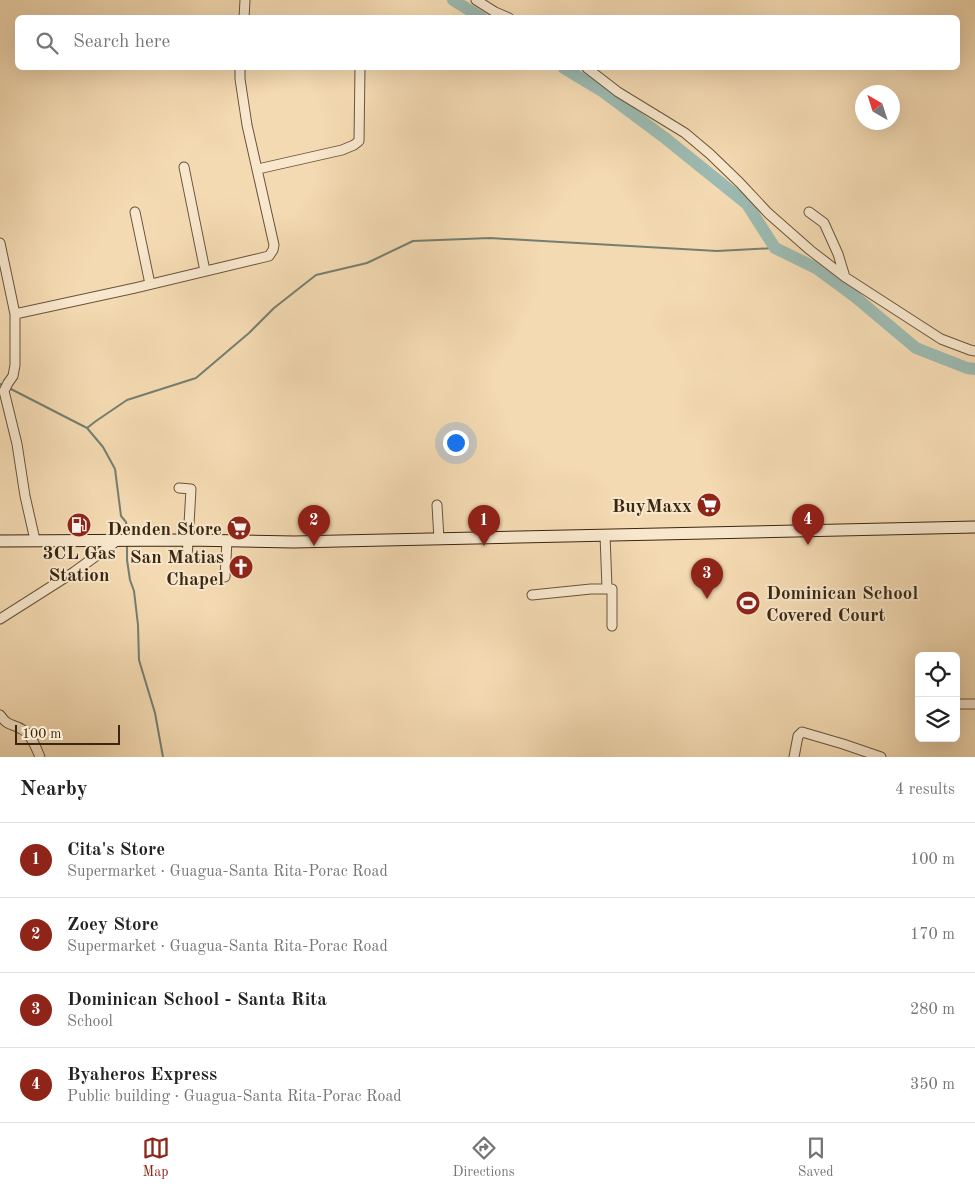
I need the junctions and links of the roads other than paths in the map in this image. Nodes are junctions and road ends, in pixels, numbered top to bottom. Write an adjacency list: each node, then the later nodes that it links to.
1 (245, 0): 3 (street)
2 (476, 0): 4 (street)
3 (244, 15)
4 (502, 15)
5 (240, 70): 9 (street)
6 (360, 70): 9 (street)
7 (590, 70): 14 (street)
8 (184, 167): 13 (street)
9 (258, 169): 13 (street)
10 (135, 212): 15 (street)
11 (809, 212): 14 (street)
12 (0, 243): 16 (street)
13 (206, 271): 15 (street)
14 (845, 277): 17 (street)
15 (150, 284): 16 (street)
16 (15, 314): 18 (street)
17 (975, 351)
18 (4, 381): 24 (street)
19 (179, 488): 26 (street)
20 (438, 505): 23 (street)
21 (975, 527): 22 (main road)
22 (605, 535): 23 (main road); 31 (street)
23 (440, 538): 28 (main road)
24 (35, 540): 25 (main road); 27 (main road)
25 (123, 540): 26 (main road); 33 (street)
26 (188, 540): 28 (main road); 29 (street)
27 (0, 541)
28 (227, 541): 30 (street)
29 (188, 559)
30 (226, 577)
31 (607, 588): 32 (street); 34 (street)
32 (532, 595)
33 (0, 619)
34 (612, 626)
35 (960, 704): 36 (street)
36 (975, 704)
37 (0, 715): 38 (street)
38 (40, 757)
39 (794, 757): 40 (street)
40 (881, 757)

